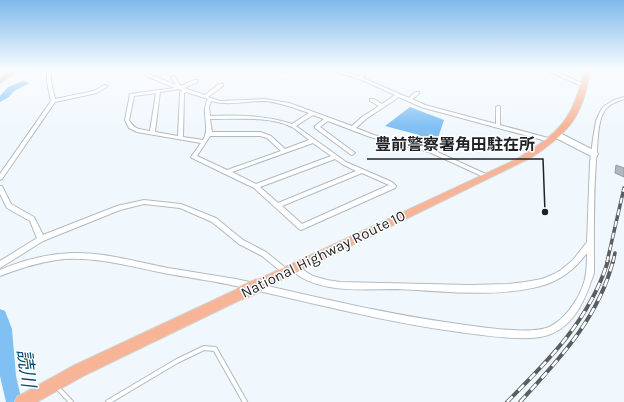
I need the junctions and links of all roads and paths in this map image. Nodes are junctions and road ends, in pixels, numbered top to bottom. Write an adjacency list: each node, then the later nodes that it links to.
1 (51, 89): 14 (street)
2 (101, 89): 14 (street)
3 (182, 89): 7 (street); 10 (street); 25 (street)
4 (217, 89): 10 (street)
5 (384, 89): 9 (street)
6 (583, 89): 26 (highway, National Highway Route 10)
7 (158, 91): 23 (street); 23 (street)
8 (417, 93): 13 (street)
9 (398, 95): 13 (street); 15 (street)
10 (208, 98): 17 (street); 18 (street)
11 (624, 98): 31 (street)
12 (372, 100): 15 (street)
13 (409, 100): 21 (street)
14 (53, 101): 36 (street)
15 (382, 106): 22 (street)
16 (498, 107): 21 (street)
17 (312, 113): 19 (street); 20 (street)
18 (208, 118): 20 (street); 24 (street)
19 (328, 119): 22 (street); 30 (street)
20 (293, 126): 27 (street)
21 (498, 126): 26 (street)
22 (352, 129): 35 (street)
23 (152, 133): 25 (street)
24 (209, 134): 28 (street); 29 (street)
25 (180, 138): 28 (street)
26 (553, 138): 31 (main road); 35 (highway, National Highway Route 10)
27 (313, 141): 29 (street); 32 (street)
28 (203, 142): 34 (street)
29 (284, 152): 34 (street)
30 (352, 153)
31 (594, 154): 41 (street)
32 (334, 157): 33 (street); 37 (street)
33 (361, 170): 39 (street); 39 (street)
34 (227, 172): 37 (street)
35 (486, 176): 43 (highway, National Highway Route 10)
36 (0, 178)
37 (256, 186): 39 (street)
38 (0, 188): 40 (street)
39 (277, 206)
40 (41, 239): 42 (street); 43 (street)
41 (591, 241): 43 (street); 44 (street)
42 (0, 265)
43 (289, 269): 45 (highway, National Highway Route 10, bridge)
44 (0, 273)
45 (54, 384): 46 (highway, National Highway Route 10); 47 (lane)
46 (24, 401)
47 (72, 402)
48 (108, 402): 49 (lane)
49 (245, 402)

